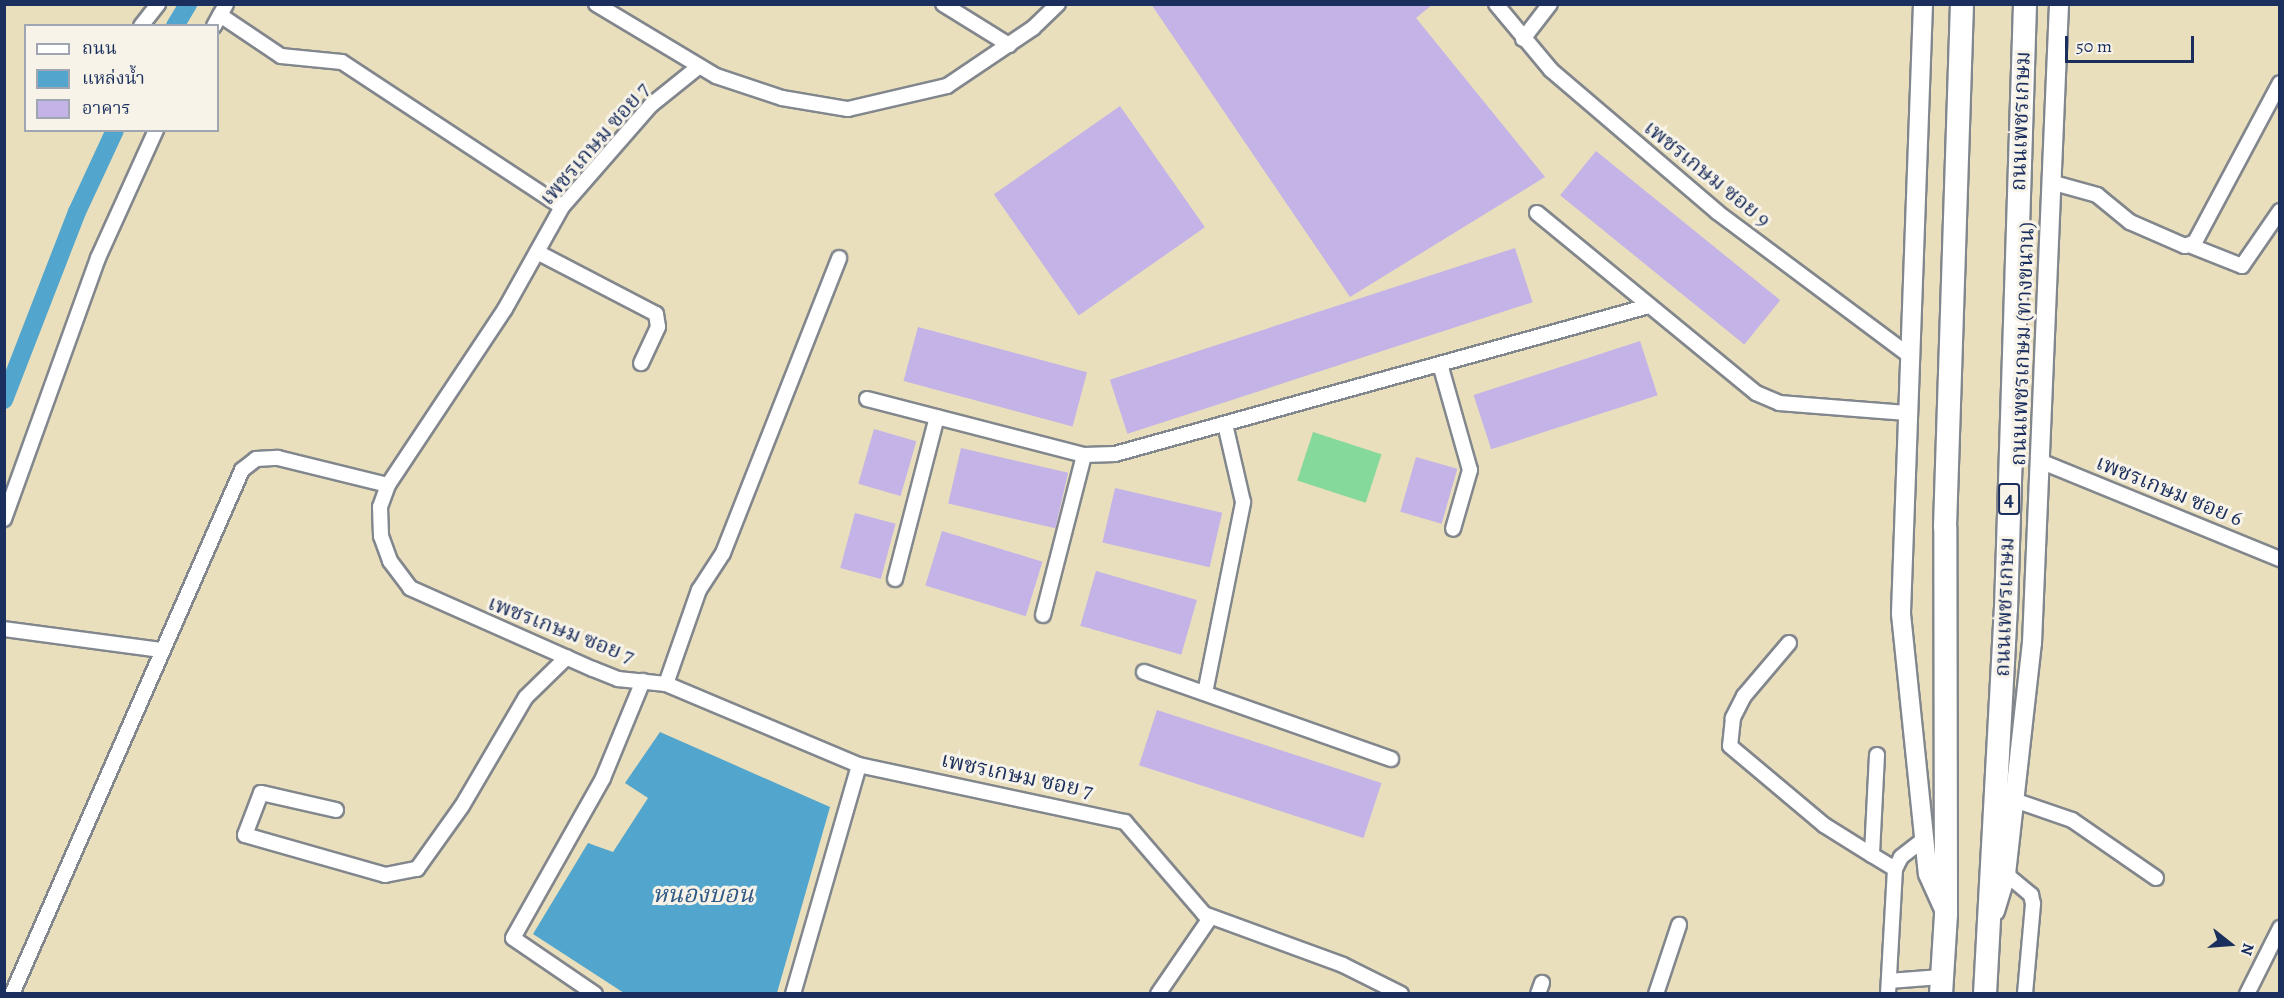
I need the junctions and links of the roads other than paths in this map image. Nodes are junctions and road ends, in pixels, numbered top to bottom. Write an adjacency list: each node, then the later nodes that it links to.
1 (158, 4): 12 (street)
2 (596, 4): 15 (street)
3 (943, 4): 14 (street)
4 (1058, 4): 14 (street)
5 (1496, 4): 13 (street, เพชรเกษม ซอย 9)
6 (1550, 4): 13 (street)
7 (1923, 4): 26 (main road)
8 (1962, 4): 59 (highway)
9 (2025, 4): 63 (highway, ถนนเพชรเกษม / 4)
10 (2059, 4): 18 (main road, ถนนเพชรเกษม (ทางขนาน) / 4)
11 (220, 15): 19 (street)
12 (143, 24)
13 (1523, 39): 26 (street, เพชรเกษม ซอย 9)
14 (1009, 45): 15 (street)
15 (697, 68): 19 (street, เพชรเกษม ซอย 7)
16 (2280, 83): 22 (street)
17 (155, 132): 36 (street)
18 (2054, 183): 22 (street); 34 (main road, ถนนเพชรเกษม (ทางขนาน) / 4)
19 (562, 207): 23 (street, เพชรเกษม ซอย 7)
20 (2280, 211): 22 (street)
21 (1537, 213): 25 (street)
22 (2188, 245)
23 (537, 252): 27 (street); 35 (street, เพชรเกษม ซอย 7)
24 (839, 258): 47 (street)
25 (1645, 307): 28 (street); 30 (street)
26 (1910, 356): 30 (main road)
27 (641, 363)
28 (1440, 364): 32 (street); 37 (street)
29 (867, 399): 31 (street)
30 (1907, 413): 54 (main road)
31 (938, 417): 33 (street); 39 (street)
32 (1225, 424): 33 (street); 48 (street)
33 (1084, 455): 40 (street)
34 (2042, 462): 38 (street, เพชรเกษม ซอย 6); 52 (main road, ถนนเพชรเกษม (ทางขนาน) / 4)
35 (388, 485): 43 (street); 44 (street, เพชรเกษม ซอย 7)
36 (4, 519)
37 (1453, 529)
38 (2280, 559)
39 (895, 579)
40 (1043, 615)
41 (4, 629): 43 (street)
42 (1789, 643): 55 (street)
43 (162, 650): 66 (street)
44 (567, 657): 46 (street, เพชรเกษม ซอย 7); 53 (street)
45 (1144, 672): 48 (street)
46 (643, 681): 47 (street, เพชรเกษม ซอย 7); 67 (street)
47 (666, 684): 51 (street, เพชรเกษม ซอย 7)
48 (1205, 693): 50 (street)
49 (1877, 755): 55 (street)
50 (1390, 759)
51 (859, 765): 60 (street, เพชรเกษม ซอย 7); 68 (street)
52 (2014, 800): 57 (main road, ถนนเพชรเกษม (ทางขนาน) / 4); 58 (street)
53 (336, 810)
54 (1924, 839): 56 (street); 59 (main road)
55 (1872, 855): 56 (street)
56 (1895, 869): 65 (street)
57 (2006, 874): 63 (main road, ถนนเพชรเกษม (ทางขนาน) / 4); 73 (street)
58 (2156, 878)
59 (1946, 914): 64 (highway)
60 (1210, 918): 69 (street); 70 (street, เพชรเกษม ซอย 7)
61 (1679, 925): 71 (street)
62 (2280, 928): 74 (street)
63 (1988, 933): 72 (highway, ถนนเพชรเกษม / 4)
64 (1941, 985): 65 (street)
65 (1889, 987)
66 (12, 993)
67 (595, 993)
68 (793, 993)
69 (1158, 993)
70 (1401, 993)
71 (1656, 993)
72 (1985, 993)
73 (2025, 993)
74 (2247, 993)

